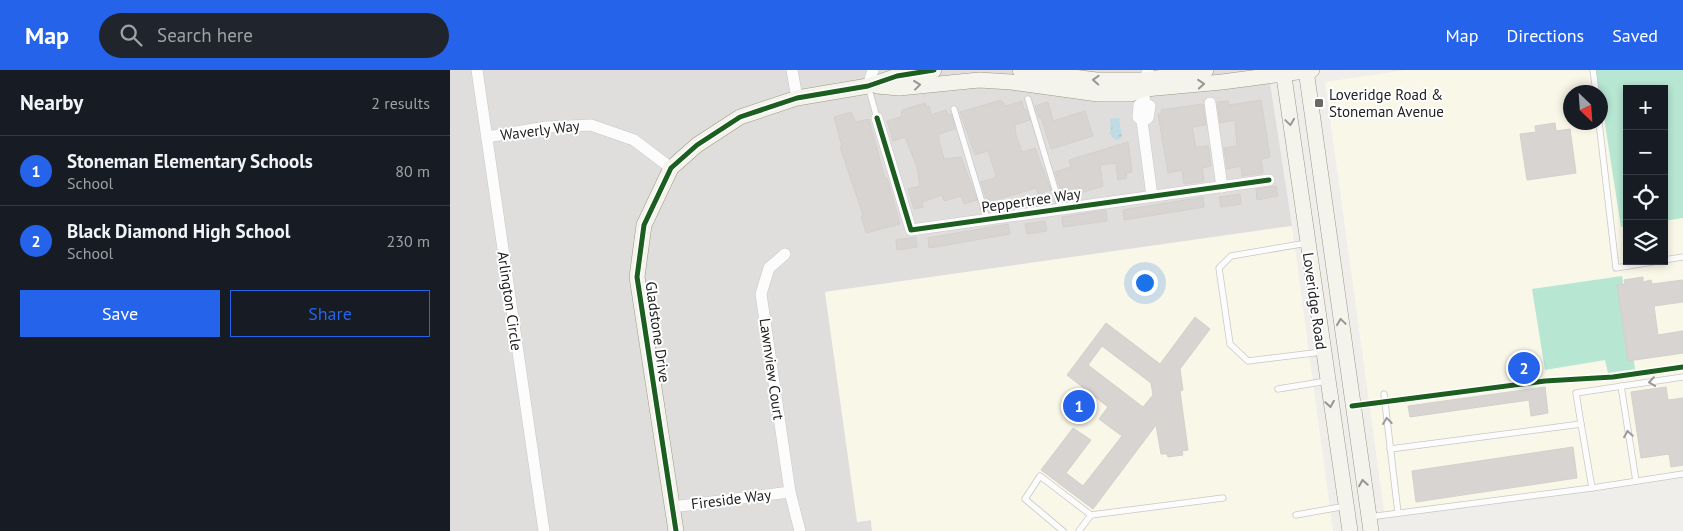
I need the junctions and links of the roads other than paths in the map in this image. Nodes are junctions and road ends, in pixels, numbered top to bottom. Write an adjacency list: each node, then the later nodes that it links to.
1 (477, 70): 19 (street, Arlington Circle)
2 (792, 70): 13 (street)
3 (873, 70): 12 (street)
4 (934, 70): 12 (street)
5 (1020, 70): 10 (street, one-way to 5)
6 (1206, 70): 10 (street)
7 (1308, 70): 9 (street); 49 (street, Loveridge Road, one-way to 7)
8 (1593, 70): 11 (lane)
9 (1283, 72): 10 (street, one-way to 9); 26 (street, Loveridge Road, one-way to 26)
10 (1145, 85): 12 (street, one-way to 10); 23 (street)
11 (1595, 85)
12 (868, 86): 13 (street, Gladstone Drive); 17 (lane, Peppertree Way)
13 (797, 98): 20 (street, Gladstone Drive)
14 (1028, 99): 24 (lane)
15 (1210, 103): 22 (street)
16 (954, 109): 25 (lane)
17 (878, 118): 25 (street, Peppertree Way)
18 (1600, 130): 30 (lane)
19 (486, 137): 20 (street, Waverly Way); 50 (street, Arlington Circle)
20 (671, 168): 45 (street, Gladstone Drive)
21 (1269, 180): 22 (street, Peppertree Way)
22 (1222, 187): 23 (street, Peppertree Way)
23 (1152, 196): 24 (street, Peppertree Way)
24 (1061, 208): 25 (street, Peppertree Way)
25 (987, 220)
26 (1306, 243): 31 (street, Loveridge Road); 31 (lane)
27 (785, 254): 42 (street, Lawnview Court)
28 (1683, 258): 29 (lane)
29 (1668, 260)
30 (1634, 265)
31 (1322, 352): 33 (street, Loveridge Road)
32 (1683, 378): 34 (lane, one-way to 34)
33 (1327, 381): 35 (lane); 44 (street, Loveridge Road, one-way to 44)
34 (1621, 386): 37 (lane); 40 (lane, one-way to 34)
35 (1278, 389)
36 (1384, 394): 38 (lane, one-way to 36)
37 (1581, 424): 38 (lane); 41 (lane)
38 (1390, 449): 46 (lane)
39 (1683, 474): 40 (lane)
40 (1636, 481): 41 (lane)
41 (1592, 488): 46 (lane)
42 (790, 492): 45 (street, Fireside Way); 52 (street, Lawnview Court)
43 (1223, 498): 47 (lane)
44 (1346, 506): 48 (lane); 55 (street, Loveridge Road)
45 (672, 507): 51 (street, Gladstone Drive)
46 (1398, 513): 49 (lane)
47 (1091, 515): 53 (lane); 54 (lane)
48 (1296, 515)
49 (1369, 524)
50 (544, 531)
51 (676, 531)
52 (800, 531)
53 (1063, 531)
54 (1079, 531)
55 (1350, 531)

